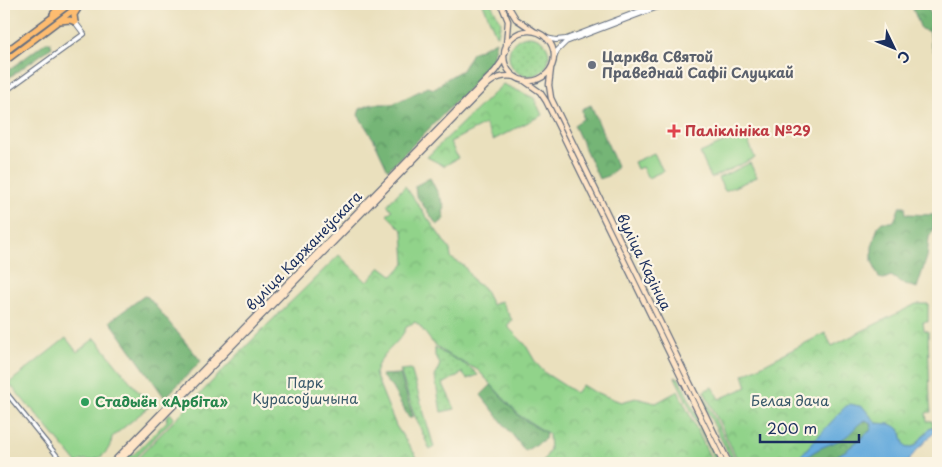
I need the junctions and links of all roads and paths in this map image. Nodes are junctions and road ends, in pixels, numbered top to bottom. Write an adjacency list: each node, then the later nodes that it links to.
1 (58, 4): 8 (highway)
2 (70, 4): 8 (highway)
3 (81, 4): 9 (highway); 10 (highway)
4 (501, 4): 13 (main road)
5 (508, 4): 11 (main road)
6 (658, 4): 12 (street)
7 (666, 4): 15 (street)
8 (50, 19): 14 (highway)
9 (57, 22): 10 (highway); 16 (highway)
10 (75, 22): 20 (street)
11 (535, 32): 12 (main road); 13 (main road)
12 (546, 38): 15 (main road)
13 (506, 49): 18 (main road); 21 (main road, вуліца Каржанеўскага)
14 (4, 54)
15 (554, 58): 17 (main road)
16 (4, 62)
17 (551, 68): 19 (main road); 22 (main road, вуліца Казінца)
18 (516, 77): 19 (main road); 21 (main road, вуліца Каржанеўскага)
19 (523, 80): 23 (main road, вуліца Казінца)
20 (4, 92)
21 (399, 173): 27 (main road, вуліца Каржанеўскага)
22 (652, 304): 23 (main road); 24 (main road, вуліца Казінца)
23 (646, 307): 25 (main road, вуліца Казінца)
24 (684, 371): 25 (main road); 28 (main road, вуліца Казінца)
25 (679, 374): 28 (main road, вуліца Казінца)
26 (4, 390): 29 (street)
27 (170, 407): 30 (main road, вуліца Каржанеўскага); 31 (main road, вуліца Каржанеўскага)
28 (720, 450): 32 (main road, вуліца Казінца); 33 (main road, вуліца Казінца)
29 (63, 463)
30 (112, 463)
31 (118, 463)
32 (723, 463)
33 (729, 463)

